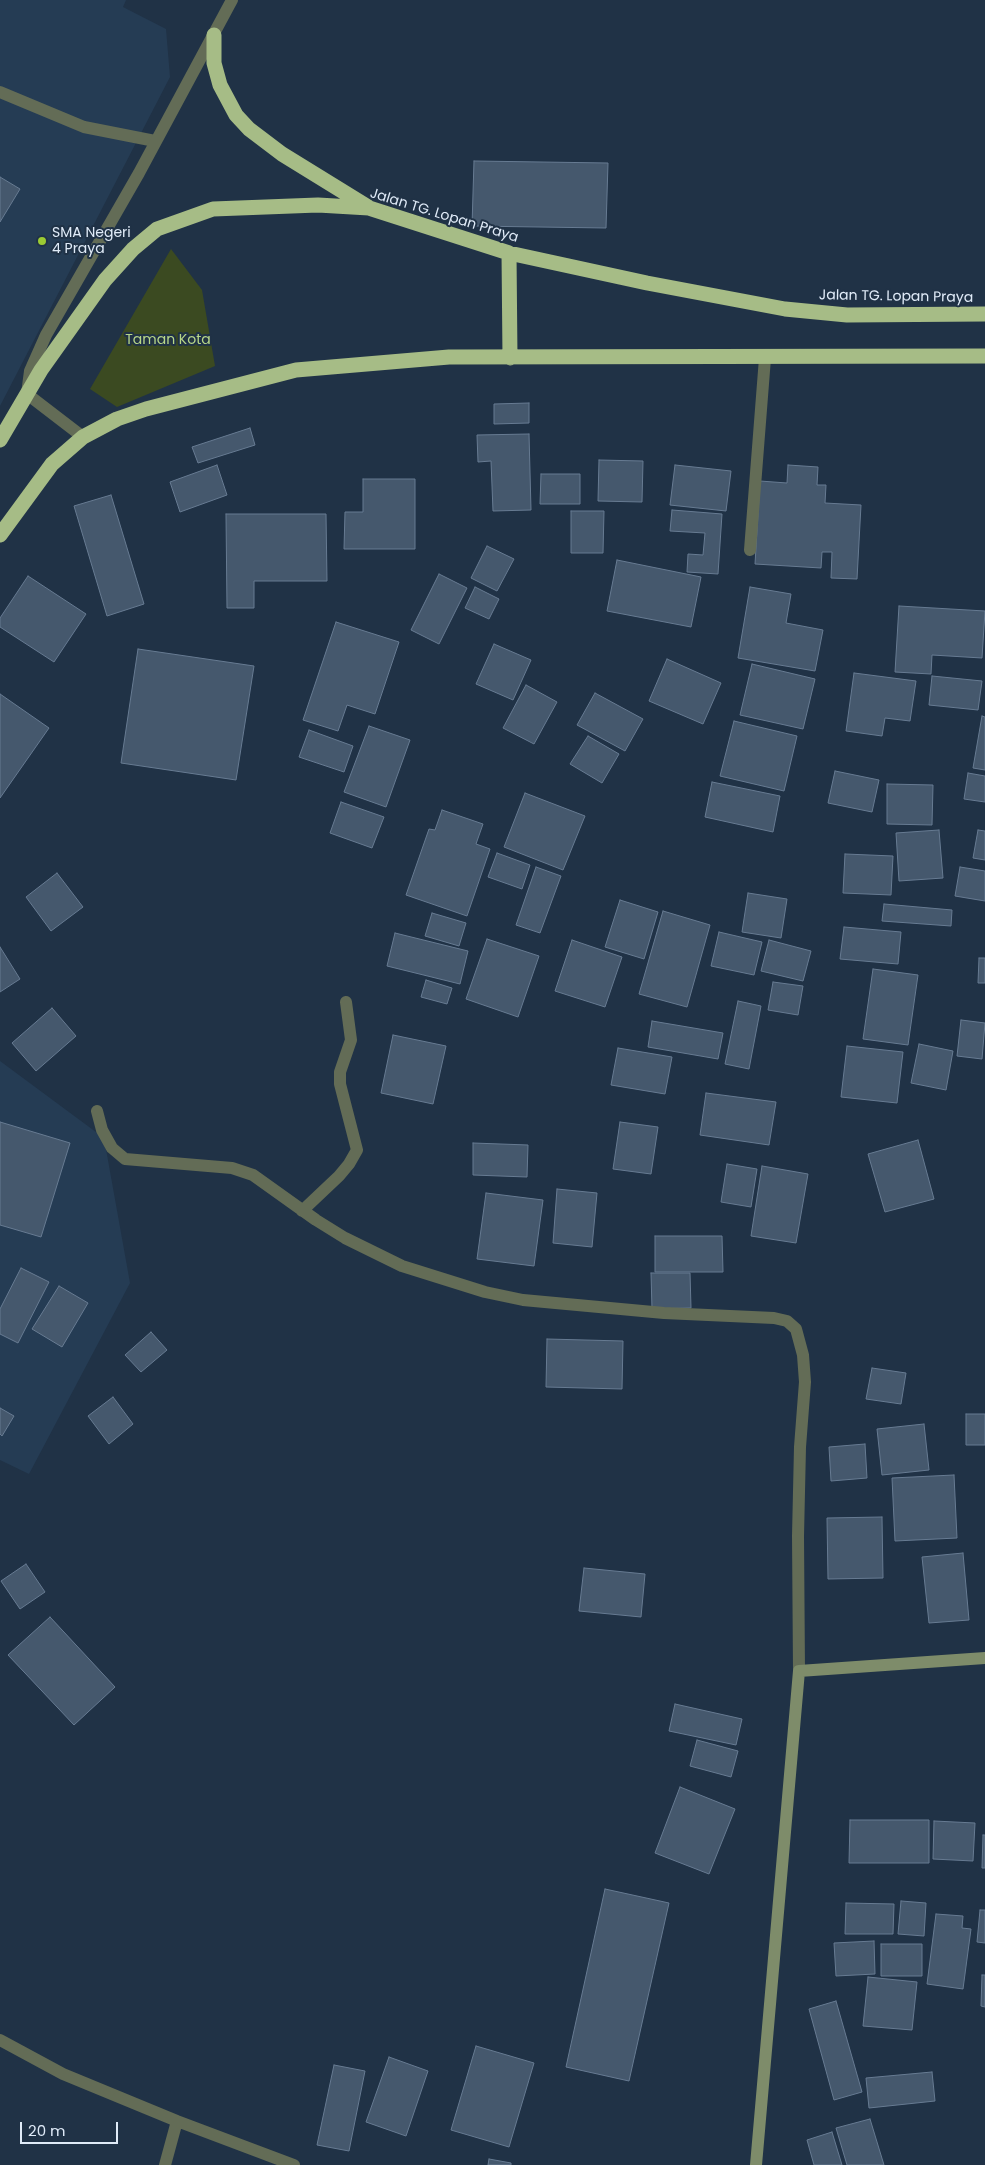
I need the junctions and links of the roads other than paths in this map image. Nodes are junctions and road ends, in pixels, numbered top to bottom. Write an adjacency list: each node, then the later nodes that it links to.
1 (232, 0): 2 (street)
2 (214, 35): 4 (street); 5 (highway)
3 (0, 92): 4 (street)
4 (155, 141): 11 (street)
5 (369, 208): 6 (highway, Jalan TG. Lopan Praya); 11 (highway, Jalan TG. Lopan Praya)
6 (509, 253): 7 (highway, Jalan TG. Lopan Praya); 9 (highway)
7 (985, 314)
8 (985, 356): 10 (highway)
9 (510, 358): 10 (highway); 12 (highway)
10 (765, 358): 15 (street)
11 (27, 394): 12 (street); 13 (highway, Jalan TG. Lopan Praya)
12 (83, 437): 14 (highway)
13 (0, 440)
14 (0, 535)
15 (750, 550)
16 (346, 1002): 18 (street)
17 (97, 1111): 18 (street)
18 (302, 1211): 20 (street)
19 (985, 1658): 20 (street)
20 (799, 1671): 25 (street)
21 (0, 2040): 22 (street)
22 (177, 2121): 23 (street); 24 (street)
23 (165, 2165)
24 (294, 2165)
25 (756, 2165)

